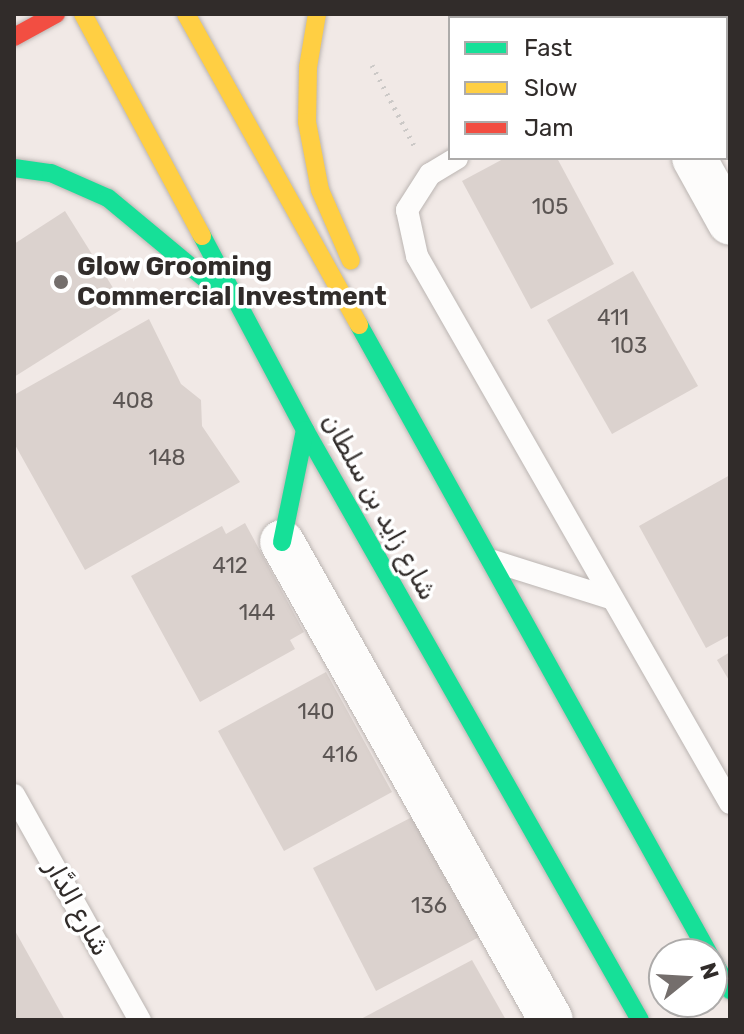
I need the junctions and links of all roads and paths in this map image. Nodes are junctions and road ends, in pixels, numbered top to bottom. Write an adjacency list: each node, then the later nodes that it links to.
1 (56, 14): 5 (main road)
2 (83, 14): 14 (main road, شارع زايد بن سلطان)
3 (186, 14): 17 (main road)
4 (317, 14): 12 (main road)
5 (14, 37)
6 (372, 65): 10 (path)
7 (454, 160): 10 (lane)
8 (695, 160): 11 (street)
9 (14, 168): 14 (main road)
10 (430, 174): 18 (lane)
11 (730, 223)
12 (358, 275)
13 (371, 304): 17 (main road)
14 (244, 313): 15 (main road, شارع زايد بن سلطان)
15 (305, 430): 16 (main road); 24 (main road, شارع زايد بن سلطان)
16 (282, 542): 23 (street)
17 (485, 559): 18 (lane); 21 (main road)
18 (610, 598): 20 (lane)
19 (14, 795): 22 (lane, شارع الدَّار)
20 (730, 803)
21 (701, 938)
22 (140, 1020)
23 (551, 1020)
24 (640, 1020)

